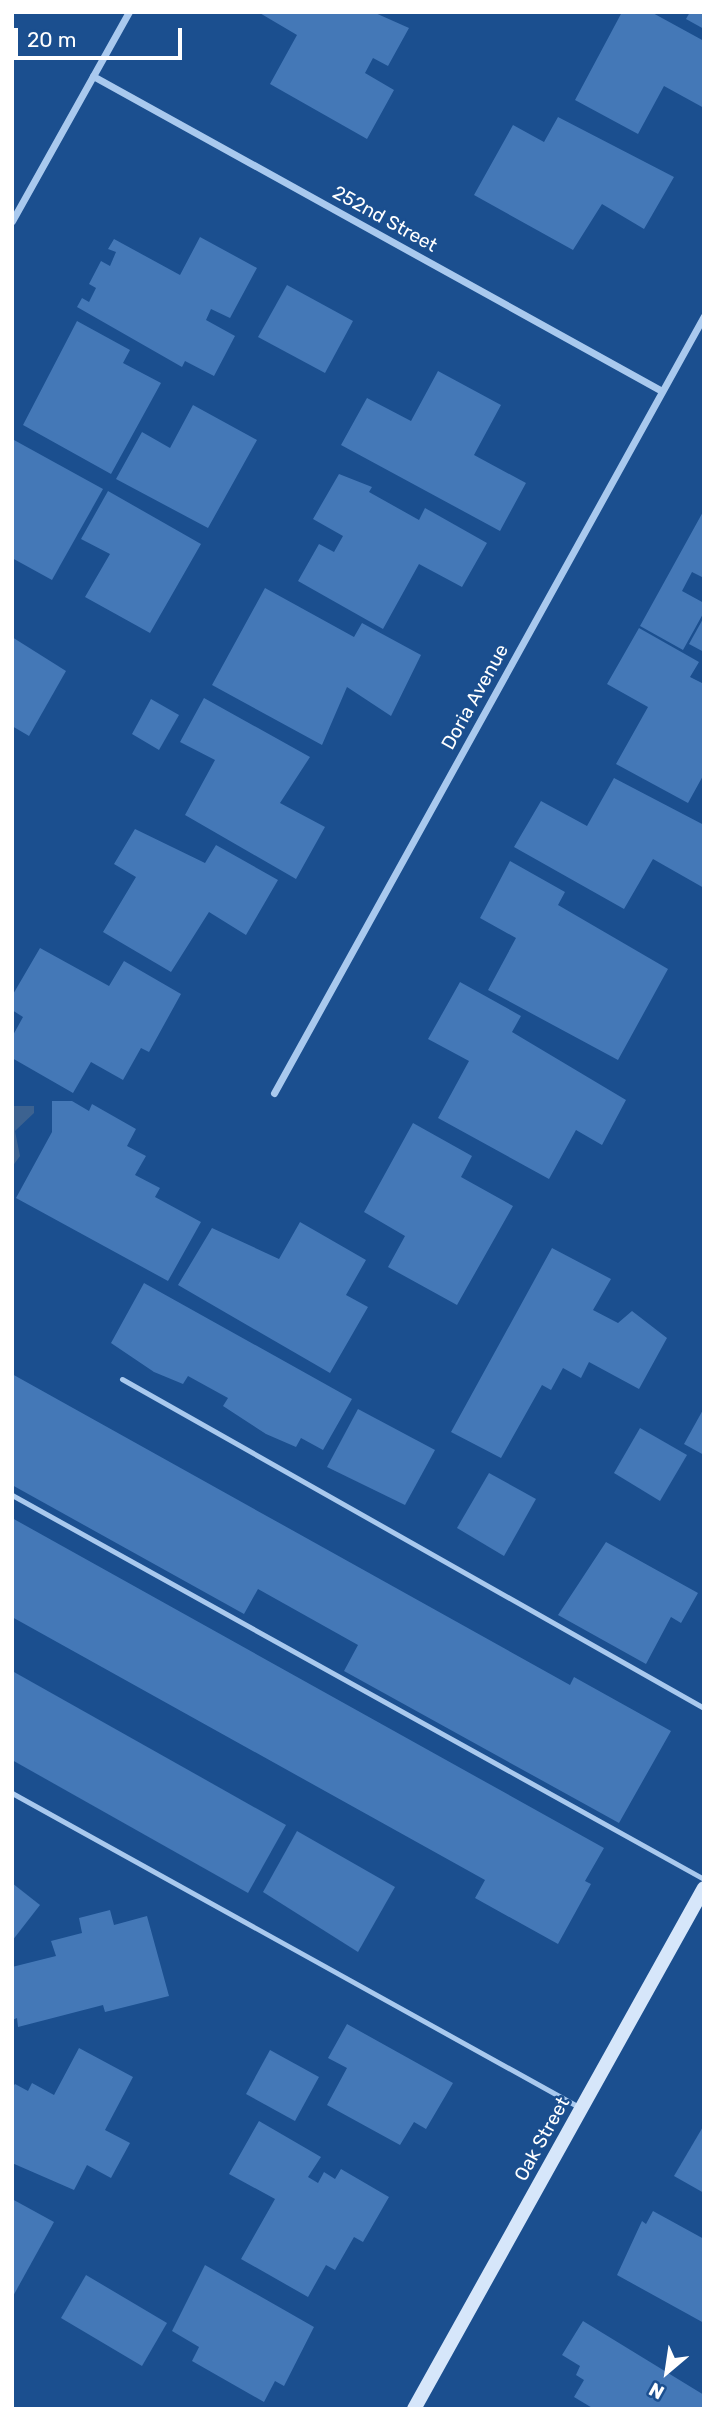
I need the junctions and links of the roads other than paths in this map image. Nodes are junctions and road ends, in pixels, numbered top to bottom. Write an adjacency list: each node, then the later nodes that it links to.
1 (129, 12): 2 (street)
2 (93, 76): 3 (street); 5 (street, 252nd Street)
3 (12, 222)
4 (704, 316): 5 (street, Doria Avenue)
5 (663, 390): 6 (street, Doria Avenue)
6 (274, 1093)
7 (122, 1379): 9 (lane)
8 (12, 1495): 11 (lane)
9 (704, 1708)
10 (12, 1793): 13 (lane)
11 (704, 1878)
12 (704, 1888): 13 (street, Oak Street)
13 (582, 2108): 14 (street, Oak Street)
14 (414, 2409)

